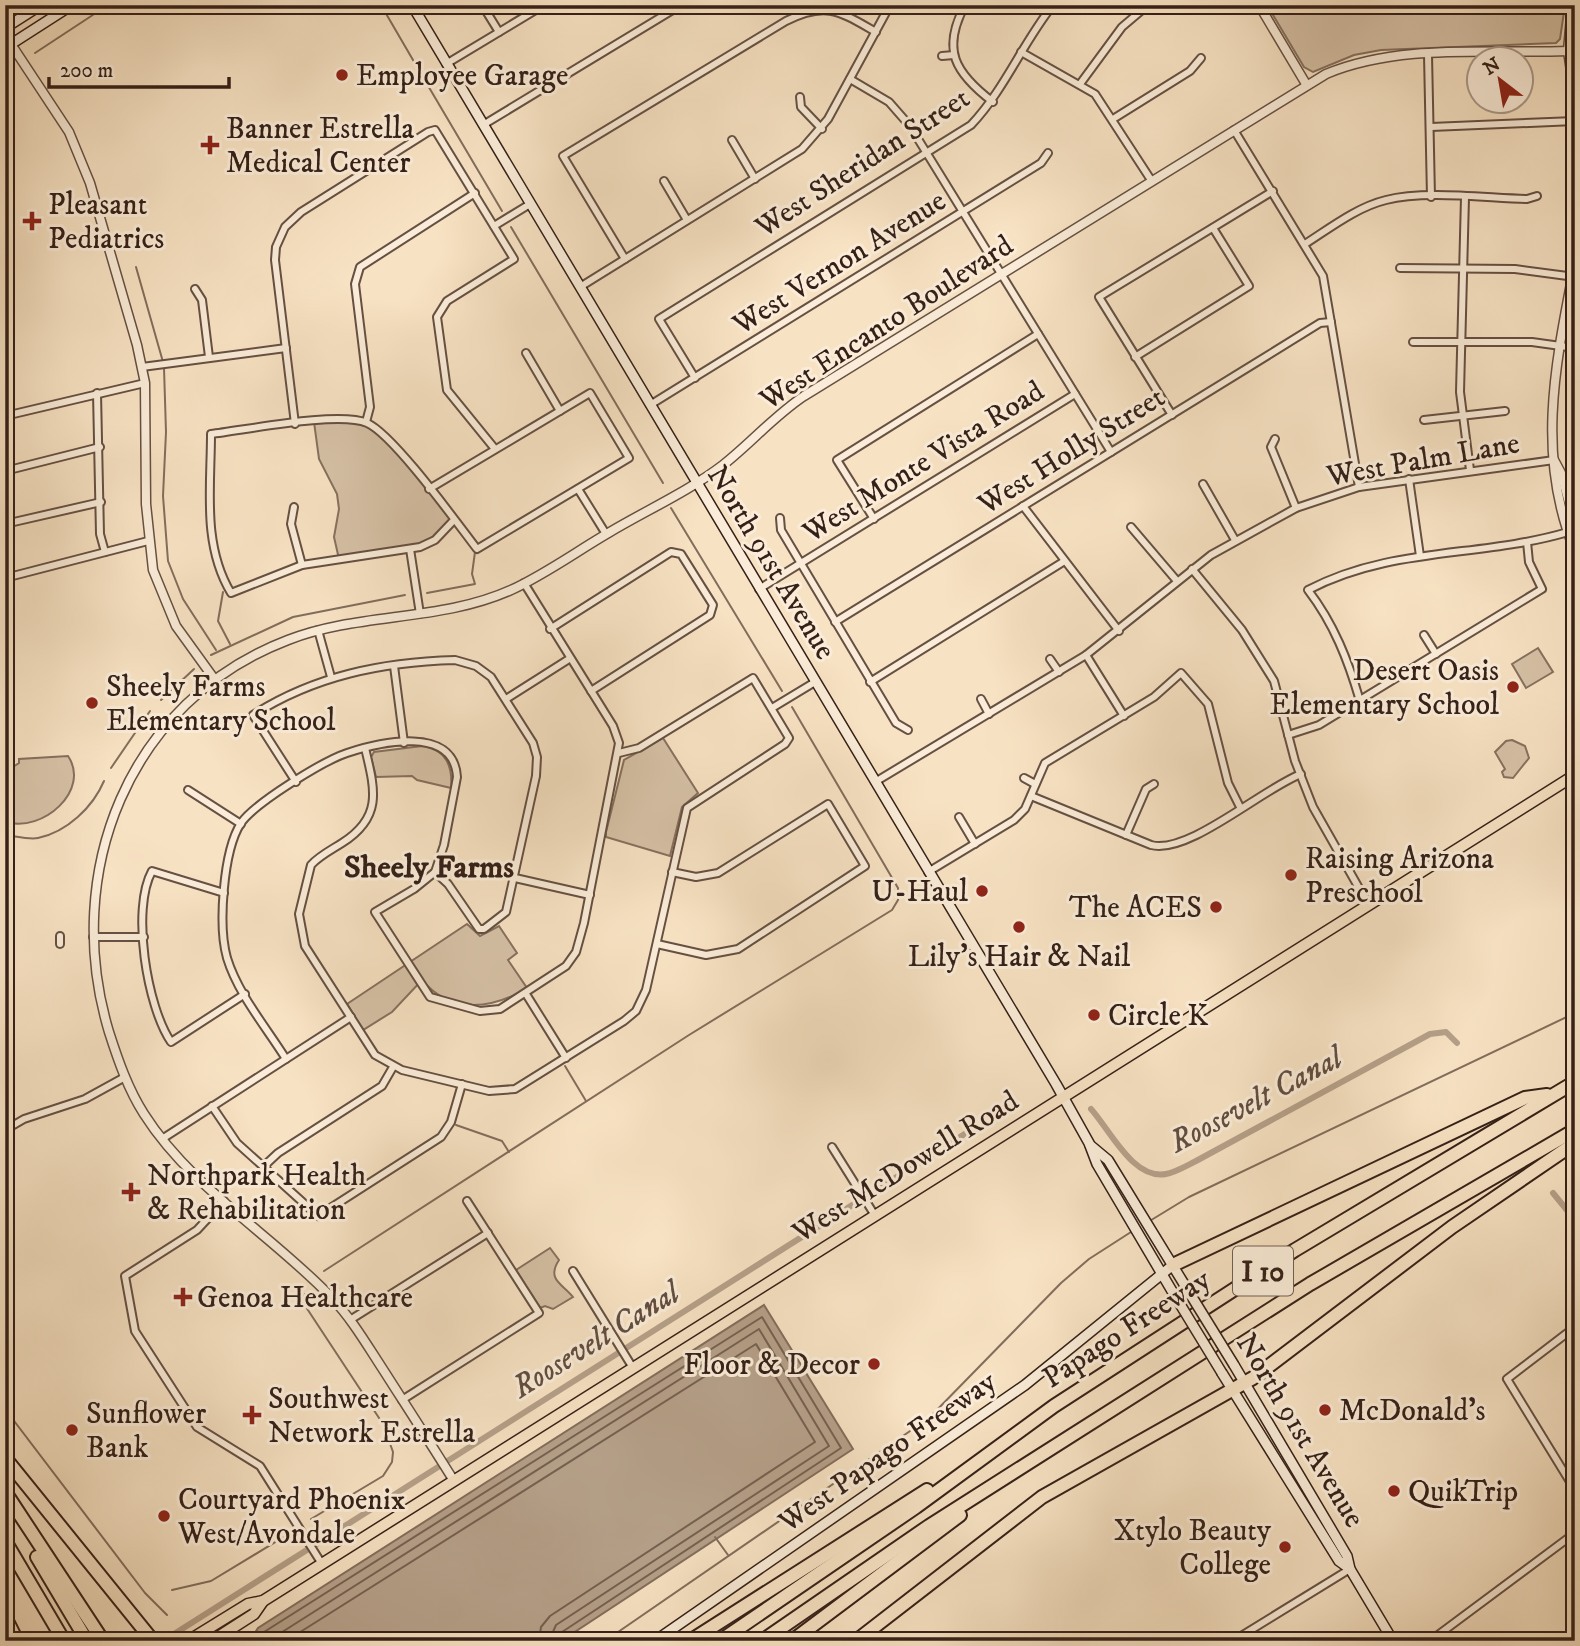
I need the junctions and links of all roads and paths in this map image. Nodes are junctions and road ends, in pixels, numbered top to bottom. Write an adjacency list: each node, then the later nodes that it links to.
1 (41, 5): 14 (main road)
2 (72, 5): 18 (main road)
3 (412, 5): 25 (main road, North 91st Avenue)
4 (544, 5): 15 (street)
5 (681, 5): 34 (street)
6 (890, 5): 16 (street)
7 (965, 5): 21 (street)
8 (1053, 5): 20 (street, West Sheridan Street)
9 (1148, 5): 27 (street)
10 (1259, 5): 28 (street)
11 (1572, 5): 19 (street)
12 (822, 7): 16 (street); 55 (street)
13 (486, 11): 15 (street)
14 (5, 28)
15 (499, 32): 25 (street)
16 (876, 32): 26 (street)
17 (5, 35): 18 (street)
18 (8, 46): 73 (street)
19 (1568, 51): 22 (street, West Encanto Boulevard); 30 (street)
20 (1021, 52): 27 (street); 31 (street, West Sheridan Street)
21 (954, 55): 23 (street); 31 (street)
22 (1429, 55): 28 (street, West Encanto Boulevard); 35 (street)
23 (942, 56)
24 (1201, 58): 32 (street)
25 (446, 64): 34 (main road, North 91st Avenue)
26 (850, 79): 36 (street); 39 (street)
27 (1080, 84): 32 (street)
28 (1306, 84): 37 (street, West Encanto Boulevard)
29 (800, 97): 36 (street)
30 (1575, 98)
31 (993, 102): 39 (street, West Sheridan Street)
32 (1113, 119): 42 (street)
33 (1575, 121): 35 (street)
34 (483, 125): 49 (main road, North 91st Avenue)
35 (1431, 127): 47 (street)
36 (822, 128): 41 (street)
37 (1234, 130): 42 (street, West Encanto Boulevard); 44 (street)
38 (732, 140): 41 (street)
39 (927, 153): 50 (street); 74 (street, West Sheridan Street)
40 (1048, 153): 50 (street, West Vernon Avenue)
41 (755, 179): 51 (street)
42 (1151, 180): 59 (street, West Encanto Boulevard)
43 (664, 181): 51 (street)
44 (1273, 191): 53 (street); 54 (street)
45 (474, 193): 52 (street); 68 (street); 85 (street)
46 (1537, 196): 48 (street)
47 (1431, 197): 48 (street); 54 (street)
48 (1465, 197): 58 (street)
49 (530, 204): 52 (street); 61 (main road, North 91st Avenue)
50 (964, 212): 59 (street); 74 (street, West Vernon Avenue)
51 (687, 220): 55 (street)
52 (494, 226): 89 (street)
53 (1213, 228): 72 (street); 72 (street)
54 (1305, 244): 63 (street)
55 (625, 259): 61 (street)
56 (1575, 263): 60 (street)
57 (1400, 268): 58 (street)
58 (1462, 269): 60 (street); 65 (street)
59 (1001, 274): 64 (street); 95 (street, West Encanto Boulevard)
60 (1573, 277): 67 (street)
61 (580, 288): 78 (main road, North 91st Avenue)
62 (195, 289): 71 (street)
63 (1331, 322): 81 (street, West Holly Street); 97 (street)
64 (1038, 334): 77 (street); 105 (street)
65 (1463, 340): 66 (street); 67 (street); 83 (street)
66 (1413, 342)
67 (1559, 345): 69 (street); 91 (street)
68 (286, 348): 71 (street); 86 (street)
69 (1575, 348)
70 (526, 353): 79 (street)
71 (209, 357): 73 (street)
72 (1135, 357): 81 (street)
73 (142, 367): 75 (street)
74 (695, 378): 78 (street, West Vernon Avenue)
75 (145, 383): 76 (street); 112 (street)
76 (97, 393): 82 (street); 88 (street)
77 (1075, 394): 90 (street); 105 (street, West Monte Vista Road)
78 (650, 405): 95 (main road, North 91st Avenue)
79 (560, 411): 89 (street); 99 (street)
80 (1505, 411): 83 (street)
81 (1172, 415): 90 (street, West Holly Street)
82 (5, 416)
83 (1463, 416): 84 (street); 92 (street)
84 (1424, 420)
85 (366, 422): 86 (street); 98 (street)
86 (295, 424): 120 (street)
87 (1275, 439): 103 (street)
88 (100, 447): 93 (street); 100 (street)
89 (495, 449): 98 (street)
90 (1111, 452): 101 (street, West Holly Street)
91 (1554, 460): 92 (street, West Palm Lane); 109 (street)
92 (1470, 470): 94 (street, West Palm Lane)
93 (5, 471)
94 (1409, 479): 97 (street, West Palm Lane); 117 (street)
95 (696, 482): 110 (street, West Encanto Boulevard); 125 (main road, North 91st Avenue)
96 (1203, 484): 111 (street)
97 (1359, 487): 103 (street, West Palm Lane)
98 (429, 489): 106 (street)
99 (578, 489): 106 (street); 110 (street)
100 (101, 502): 107 (street); 116 (street)
101 (1023, 506): 118 (street); 127 (street, West Holly Street)
102 (294, 507): 120 (street)
103 (1296, 508): 111 (street, West Palm Lane)
104 (780, 518): 119 (street)
105 (874, 519): 119 (street, West Monte Vista Road)
106 (454, 520): 114 (street)
107 (5, 524)
108 (1131, 527): 123 (street)
109 (1571, 528): 113 (street); 115 (street)
110 (606, 534): 124 (street, West Encanto Boulevard)
111 (1234, 540): 121 (street, West Palm Lane)
112 (148, 541): 116 (street); 139 (street)
113 (1527, 541): 117 (street); 132 (street)
114 (410, 550): 120 (street); 126 (street)
115 (1575, 551)
116 (104, 552): 122 (street)
117 (1420, 556): 145 (street)
118 (1063, 562): 130 (street); 141 (street)
119 (801, 564): 125 (street, West Monte Vista Road); 127 (street)
120 (302, 565)
121 (1192, 569): 123 (street, West Palm Lane); 152 (street)
122 (5, 578)
123 (1177, 581): 130 (street, West Palm Lane)
124 (524, 583): 126 (street, West Encanto Boulevard); 128 (street)
125 (759, 589): 140 (main road, North 91st Avenue)
126 (420, 614): 129 (street, West Encanto Boulevard)
127 (835, 622): 141 (street)
128 (550, 629): 134 (street); 142 (street)
129 (318, 630): 138 (street); 139 (street, West Encanto Boulevard)
130 (1119, 631): 133 (street, West Palm Lane)
131 (1424, 635): 132 (street)
132 (1436, 654): 145 (street)
133 (1086, 655): 137 (street, West Palm Lane); 148 (street)
134 (569, 659): 142 (street); 143 (street)
135 (1050, 659): 137 (street)
136 (394, 666): 138 (street); 143 (street); 153 (street)
137 (1059, 672): 147 (street, West Palm Lane)
138 (331, 677): 149 (street)
139 (215, 680): 177 (street, West Encanto Boulevard)
140 (815, 682): 146 (street); 160 (main road, North 91st Avenue)
141 (870, 682): 151 (street)
142 (591, 691): 155 (street)
143 (506, 699): 173 (street)
144 (981, 699): 147 (street)
145 (1360, 701): 152 (street)
146 (772, 708): 155 (street); 171 (street)
147 (989, 714): 160 (street, West Palm Lane)
148 (1124, 716): 161 (street); 165 (street)
149 (255, 718): 150 (street); 159 (street)
150 (249, 726)
151 (908, 730)
152 (1288, 735): 156 (street)
153 (404, 743): 154 (street); 170 (street)
154 (365, 748): 159 (street); 182 (street)
155 (619, 753): 175 (street)
156 (1301, 774): 165 (street); 176 (street)
157 (1575, 775): 176 (main road, West McDowell Road)
158 (1024, 778): 161 (street)
159 (296, 782): 167 (street)
160 (875, 782): 172 (main road, North 91st Avenue)
161 (1035, 784): 164 (street)
162 (1154, 784): 168 (street)
163 (188, 790): 167 (street)
164 (1031, 796): 168 (street); 169 (street)
165 (1240, 807): 168 (street)
166 (959, 817): 169 (street)
167 (241, 824): 174 (street)
168 (1126, 835)
169 (975, 844): 172 (street)
170 (435, 872): 173 (street); 181 (street)
171 (672, 872): 179 (street); 179 (street)
172 (928, 872): 190 (main road, North 91st Avenue)
173 (514, 878): 175 (street)
174 (224, 893): 178 (street); 180 (street)
175 (590, 895): 181 (street)
176 (1368, 904): 190 (main road, West McDowell Road)
177 (92, 937): 178 (street); 186 (street, West Encanto Boulevard)
178 (144, 937): 180 (street)
179 (657, 944): 183 (street)
180 (245, 994): 184 (street)
181 (526, 994): 183 (street)
182 (351, 1017): 184 (street); 185 (street)
183 (566, 1058): 188 (street)
184 (286, 1059): 191 (street)
185 (393, 1067): 188 (street); 198 (street)
186 (125, 1077): 192 (street); 194 (street, West Encanto Boulevard)
187 (1575, 1082): 189 (highway, Papago Freeway / I 10)
188 (462, 1084): 198 (street)
189 (1554, 1094): 203 (highway); 213 (highway, Papago Freeway / I 10)
190 (1062, 1096): 195 (main road, North 91st Avenue); 201 (main road, West McDowell Road)
191 (212, 1106): 194 (street); 198 (street)
192 (5, 1130)
193 (1575, 1130): 215 (highway, Papago Freeway / I 10)
194 (162, 1139): 199 (street, West Encanto Boulevard)
195 (1089, 1143): 203 (main road, North 91st Avenue); 205 (main road, North 91st Avenue)
196 (1575, 1143): 209 (highway)
197 (832, 1147): 201 (street)
198 (263, 1167)
199 (224, 1201): 206 (street, West Encanto Boulevard); 221 (street)
200 (467, 1201): 202 (street)
201 (874, 1214): 208 (main road, West McDowell Road)
202 (488, 1233): 206 (street); 211 (street)
203 (1173, 1265): 205 (main road, West Papago Freeway); 209 (main road, North 91st Avenue, bridge)
204 (573, 1271): 208 (street)
205 (1160, 1273): 210 (main road, North 91st Avenue, bridge); 232 (main road, West Papago Freeway)
206 (350, 1320): 211 (street, West Encanto Boulevard)
207 (1575, 1327): 216 (street)
208 (633, 1368): 214 (main road, West McDowell Road)
209 (1245, 1383): 210 (highway); 222 (main road, North 91st Avenue)
210 (1233, 1391): 222 (main road, North 91st Avenue); 237 (highway)
211 (402, 1399): 214 (street, West Encanto Boulevard)
212 (5, 1458): 229 (highway)
213 (979, 1460): 233 (highway); 234 (highway, Papago Freeway / I 10)
214 (454, 1481): 221 (main road, West McDowell Road)
215 (995, 1485): 235 (highway, Papago Freeway / I 10); 236 (highway)
216 (1575, 1490)
217 (5, 1492): 228 (highway)
218 (5, 1503): 227 (highway)
219 (1575, 1533): 240 (street)
220 (5, 1541): 226 (highway)
221 (322, 1564): 223 (main road, West McDowell Road)
222 (1350, 1569): 238 (street); 239 (main road, North 91st Avenue)
223 (263, 1601): 230 (main road, West McDowell Road); 231 (main road, West McDowell Road)
224 (5, 1617): 225 (highway)
225 (17, 1641)
226 (64, 1641)
227 (87, 1641)
228 (103, 1641)
229 (153, 1641)
230 (188, 1641)
231 (212, 1641)
232 (655, 1641)
233 (690, 1641)
234 (720, 1641)
235 (762, 1641)
236 (792, 1641)
237 (856, 1641)
238 (1233, 1641)
239 (1393, 1641)
240 (1430, 1641)

